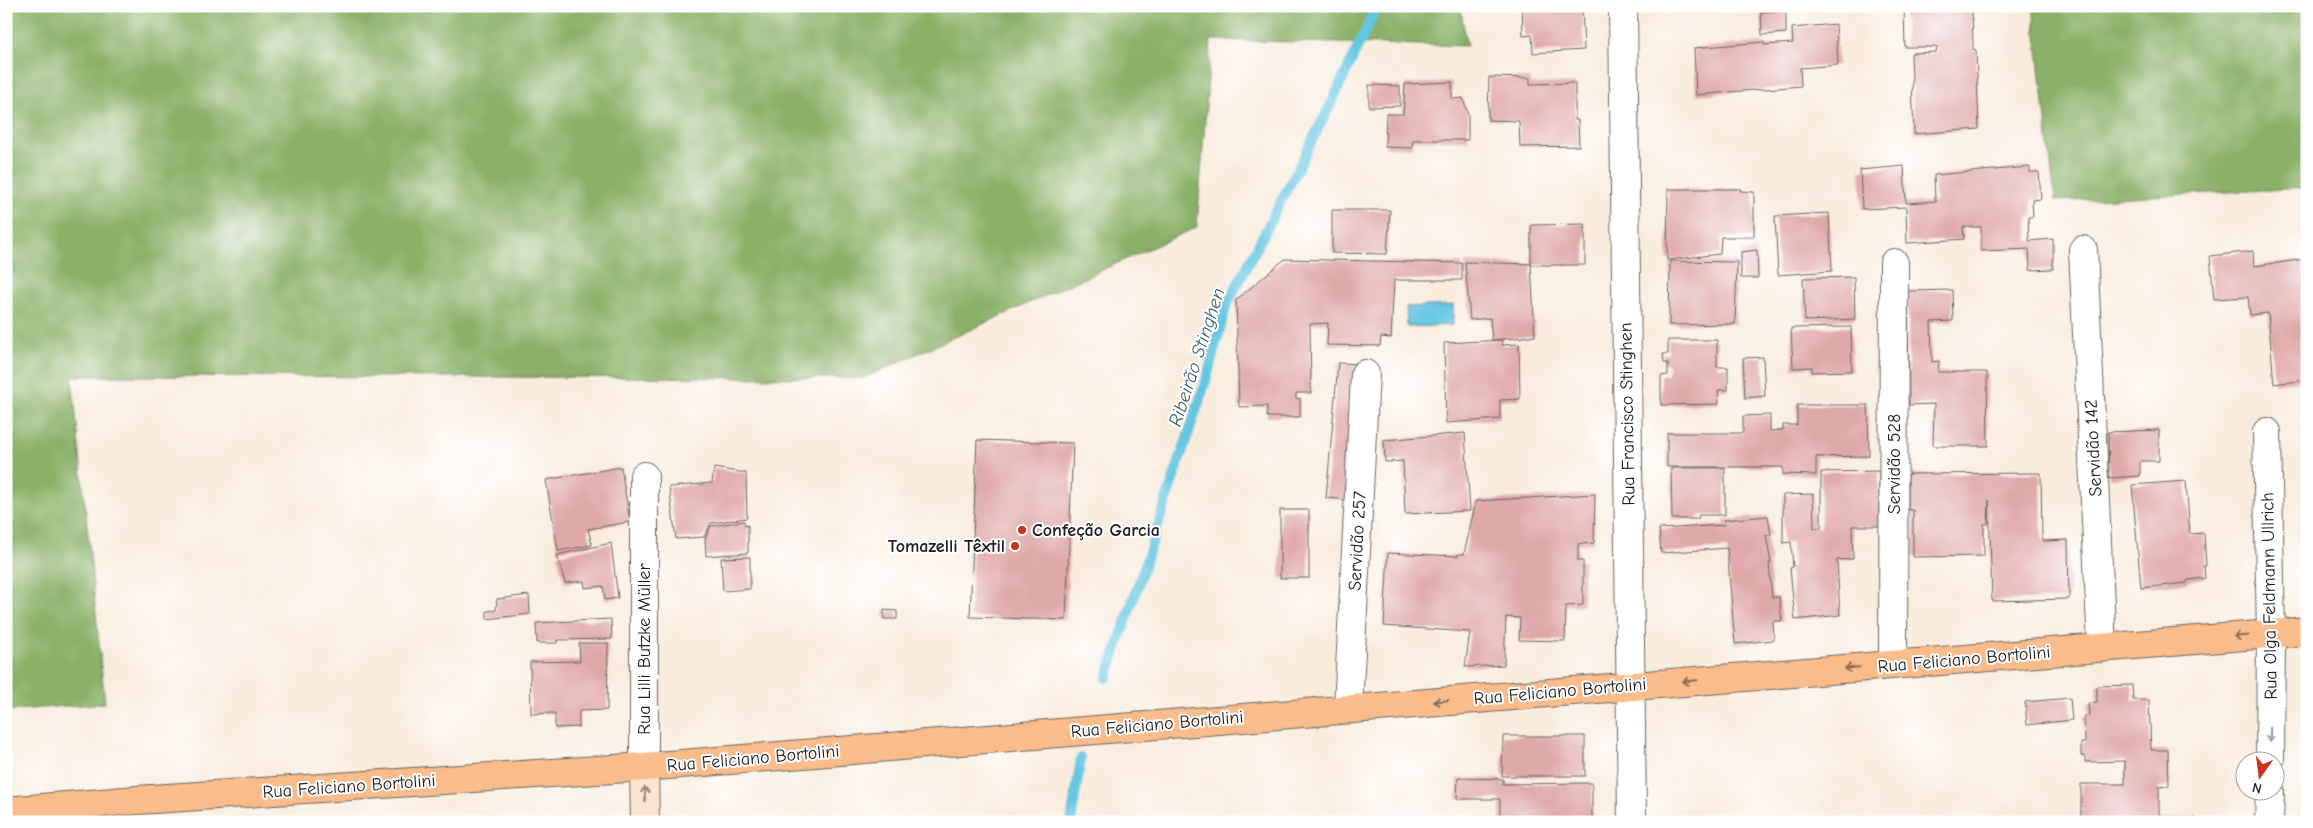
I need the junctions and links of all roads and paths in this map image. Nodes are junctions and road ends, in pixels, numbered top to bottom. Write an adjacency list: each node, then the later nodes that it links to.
1 (1623, 6): 11 (street, Rua Francisco Stinghen)
2 (2083, 250): 9 (street, Servidão 142)
3 (1894, 263): 10 (street, Servidão 528)
4 (1365, 374): 12 (street, Servidão 257)
5 (2267, 432): 8 (street, Rua Olga Feldmann Ullrich)
6 (644, 476): 14 (street, Rua Lilli Butzke Müller)
7 (2307, 631): 8 (main road, Rua Feliciano Bortolini)
8 (2271, 634): 9 (main road, Rua Feliciano Bortolini, one-way to 9); 13 (street, Rua Olga Feldmann Ullrich, one-way to 13)
9 (2102, 647): 10 (main road, Rua Feliciano Bortolini)
10 (1893, 664): 11 (main road, Rua Feliciano Bortolini, one-way to 11)
11 (1630, 686): 12 (main road, Rua Feliciano Bortolini, one-way to 12); 18 (street, Rua Francisco Stinghen)
12 (1348, 708): 14 (main road, Rua Feliciano Bortolini)
13 (2270, 750)
14 (644, 767): 16 (main road, Rua Feliciano Bortolini); 17 (street, Rua Lilli Butzke Müller, one-way to 14)
15 (2270, 800): 19 (street)
16 (6, 811)
17 (645, 822)
18 (1632, 822)
19 (2270, 822)

